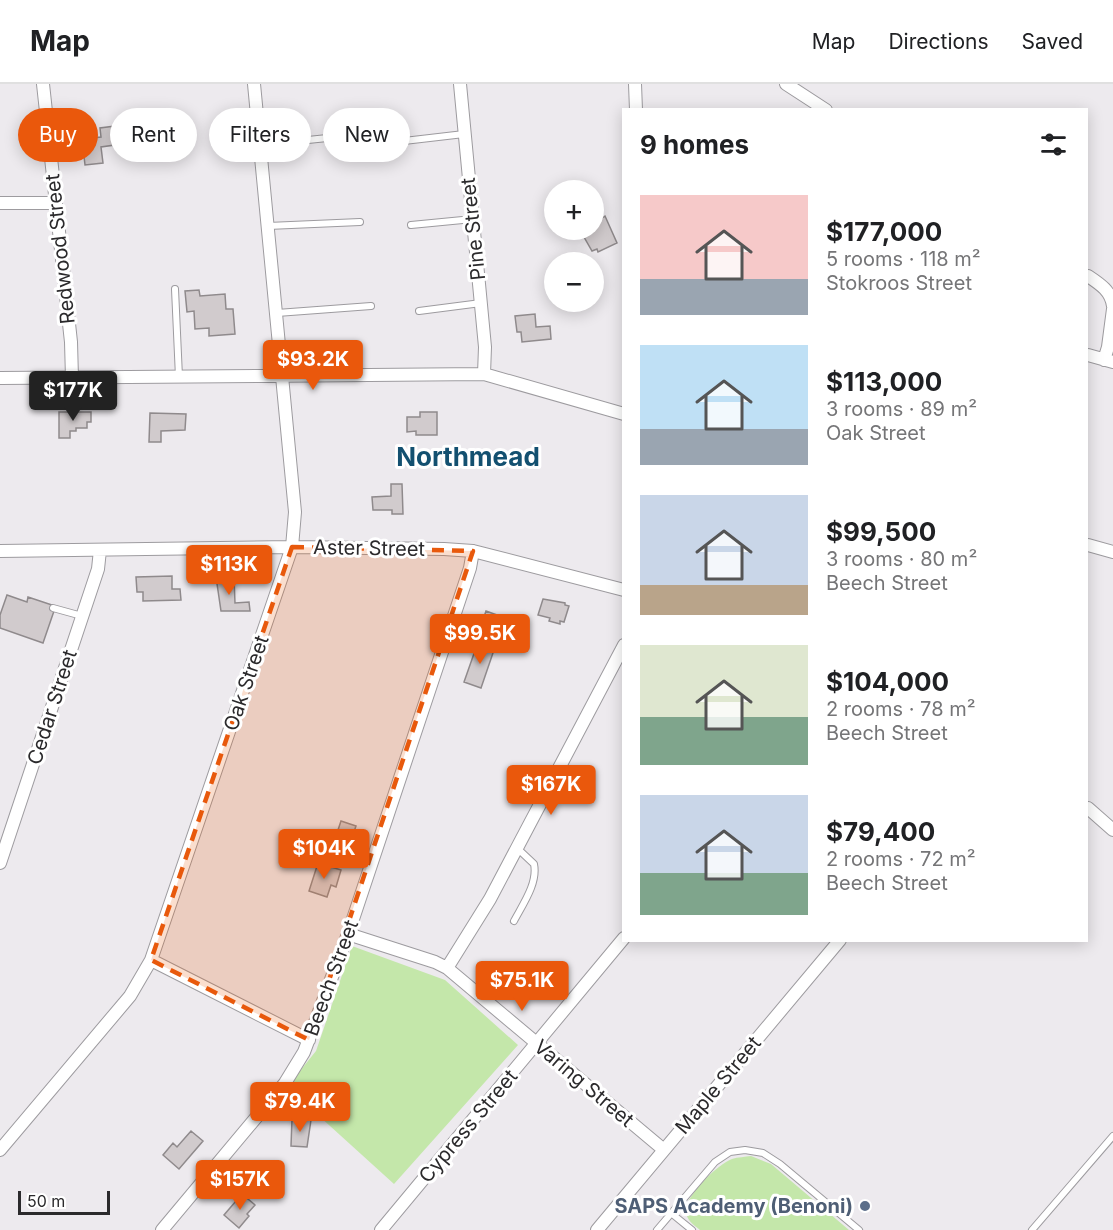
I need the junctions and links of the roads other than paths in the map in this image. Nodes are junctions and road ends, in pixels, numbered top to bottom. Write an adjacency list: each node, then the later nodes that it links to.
1 (43, 84): 13 (street, Redwood Street)
2 (255, 84): 6 (street, Oak Street)
3 (460, 84): 9 (street, Pine Street)
4 (634, 84): 7 (street)
5 (786, 84): 8 (street)
6 (257, 108)
7 (636, 108)
8 (823, 108)
9 (464, 134): 10 (lane); 14 (street, Pine Street)
10 (410, 140)
11 (262, 162): 17 (street, Oak Street)
12 (0, 203): 13 (street)
13 (55, 203): 31 (street, Redwood Street)
14 (472, 219): 16 (lane); 20 (street, Pine Street)
15 (360, 222): 17 (lane)
16 (411, 225)
17 (268, 226): 24 (street, Oak Street)
18 (1088, 276): 22 (street)
19 (176, 288): 29 (lane)
20 (481, 303): 23 (lane); 27 (street, Pine Street)
21 (371, 306): 24 (lane)
22 (1113, 308): 26 (street)
23 (419, 311)
24 (277, 313): 28 (street, Oak Street)
25 (1088, 355): 26 (street)
26 (1108, 361)
27 (484, 374): 28 (street); 32 (street)
28 (283, 376): 29 (street); 34 (street, Oak Street)
29 (179, 377): 31 (street)
30 (0, 378): 31 (street)
31 (72, 378)
32 (622, 413)
33 (1088, 545): 38 (street)
34 (292, 547): 35 (street, Aster Street); 37 (street, Aster Street); 51 (street, Oak Street)
35 (100, 550): 36 (street, Aster Street); 41 (street, Cedar Street)
36 (0, 551)
37 (473, 551): 39 (street, Aster Street); 48 (street, Beech Street)
38 (1113, 552)
39 (622, 589)
40 (53, 608): 41 (lane)
41 (82, 616): 46 (street, Cedar Street)
42 (622, 649): 45 (street)
43 (1088, 808): 44 (street)
44 (1113, 830)
45 (517, 847): 47 (lane); 52 (street)
46 (0, 862)
47 (514, 921)
48 (348, 934): 52 (street, Varing Street); 53 (street, Beech Street)
49 (622, 940): 54 (street, Cypress Street)
50 (838, 942): 57 (street, Maple Street)
51 (152, 960): 53 (street); 56 (street, Oak Street)
52 (447, 968): 54 (street, Varing Street)
53 (309, 1040): 59 (street, Beech Street)
54 (536, 1044): 57 (street, Varing Street); 60 (street, Cypress Street)
55 (1113, 1136): 65 (lane)
56 (0, 1150)
57 (664, 1150): 61 (street, Maple Street)
58 (671, 1213): 62 (lane); 63 (lane); 64 (lane)
59 (162, 1230)
60 (381, 1230)
61 (597, 1230)
62 (657, 1230)
63 (692, 1230)
64 (859, 1230)
65 (1032, 1230)

